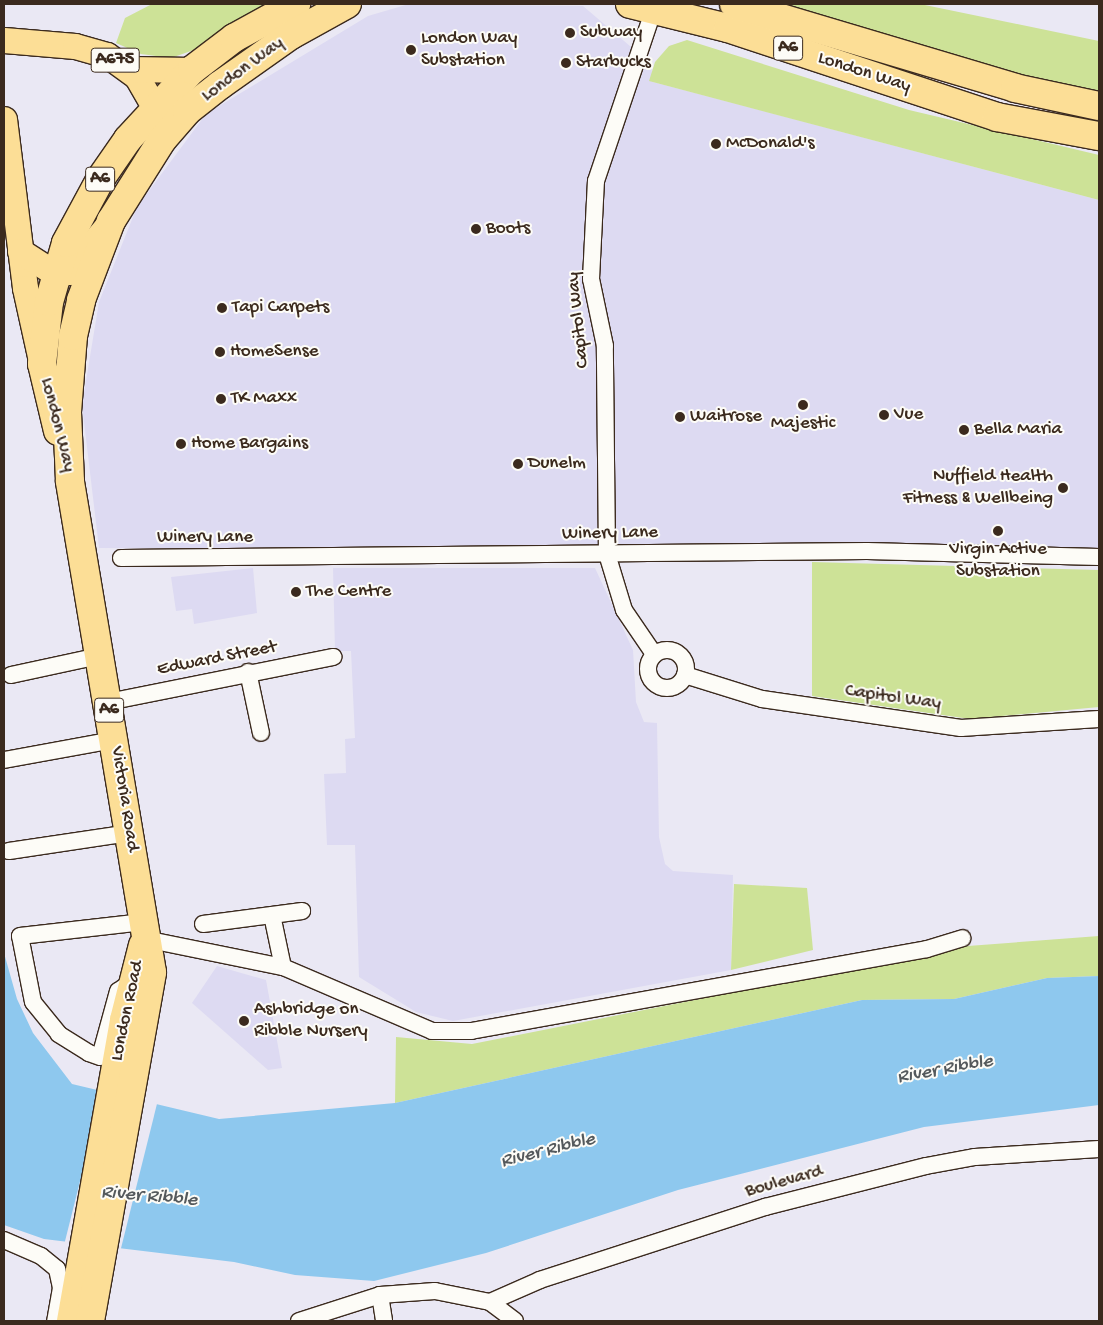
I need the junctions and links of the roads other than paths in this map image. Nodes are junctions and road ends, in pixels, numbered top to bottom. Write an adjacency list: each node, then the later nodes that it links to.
1 (296, 4): 7 (highway, London Way / A6)
2 (347, 4): 12 (highway, London Way / A6)
3 (734, 4): 8 (highway, London Way / A6)
4 (647, 5): 11 (highway, London Way / A6); 18 (street, Capitol Way)
5 (10, 48): 6 (main road, A675)
6 (130, 69): 7 (main road, A675); 9 (main road, A675)
7 (192, 70): 9 (highway, London Way / A6)
8 (1099, 106)
9 (155, 108): 12 (main road, A675); 15 (highway, London Way / A6)
10 (4, 118): 14 (main road)
11 (1099, 136)
12 (162, 140): 13 (highway, London Way / A6)
13 (110, 221): 15 (main road); 17 (highway, London Way / A6)
14 (20, 251): 15 (main road); 16 (main road)
15 (56, 274): 16 (highway, London Way / A6)
16 (42, 364): 17 (highway, London Way / A6)
17 (70, 481): 22 (highway, Victoria Road / A6)
18 (607, 554): 19 (street, Winery Lane); 20 (street, Winery Lane); 21 (street, Capitol Way)
19 (1099, 557)
20 (121, 558)
21 (654, 654): 26 (street); 26 (street)
22 (99, 656): 25 (street); 27 (highway, Victoria Road / A6)
23 (334, 657): 24 (street, Edward Street)
24 (248, 672): 27 (street, Edward Street); 29 (street)
25 (11, 675)
26 (685, 675): 28 (street, Capitol Way)
27 (108, 702): 30 (highway, Victoria Road / A6)
28 (1099, 719)
29 (261, 733)
30 (114, 740): 31 (street); 32 (highway, Victoria Road / A6)
31 (4, 760)
32 (129, 832): 33 (street); 37 (highway, Victoria Road / A6)
33 (9, 851)
34 (302, 911): 35 (street)
35 (272, 914): 36 (street); 39 (street)
36 (202, 924)
37 (144, 930): 39 (street); 40 (highway, London Road / A6); 40 (street); 41 (highway, London Road / A6)
38 (962, 938): 39 (street)
39 (282, 968)
40 (132, 981): 41 (highway, London Road / A6)
41 (122, 1094): 44 (highway, A6)
42 (1099, 1150): 46 (street, Boulevard)
43 (4, 1240): 47 (street)
44 (92, 1257): 48 (highway, A6); 49 (highway, A6)
45 (380, 1295): 46 (street); 50 (street); 51 (street)
46 (490, 1302): 52 (street)
47 (55, 1321)
48 (71, 1321)
49 (90, 1321)
50 (298, 1321)
51 (384, 1321)
52 (514, 1321)

